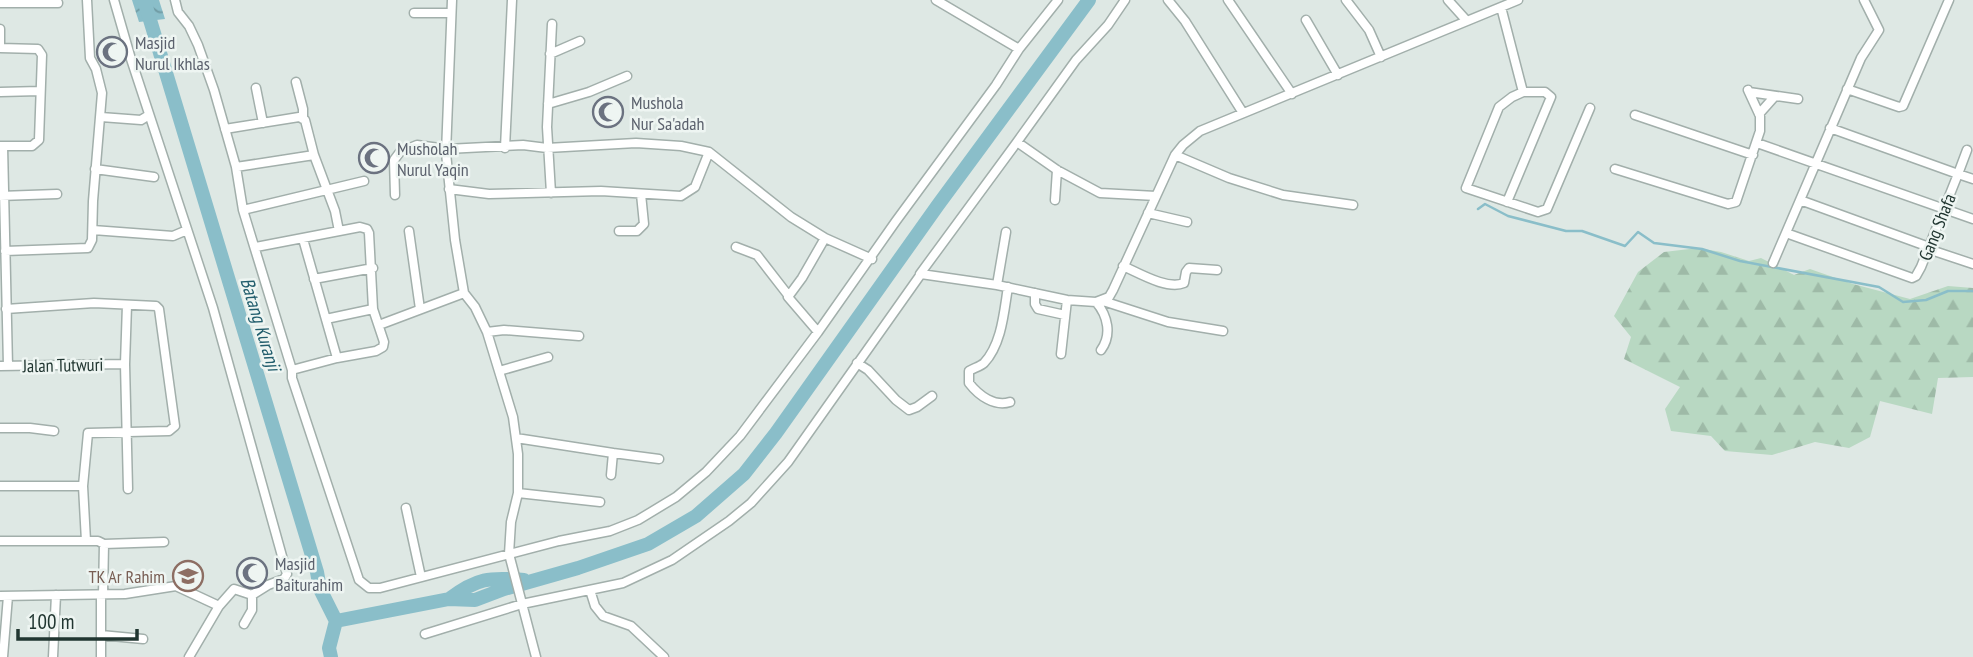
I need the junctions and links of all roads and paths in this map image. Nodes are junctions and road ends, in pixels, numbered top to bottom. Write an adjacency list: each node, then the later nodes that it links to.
1 (86, 0): 47 (street)
2 (114, 0): 45 (street)
3 (175, 0): 51 (street)
4 (452, 0): 20 (street)
5 (512, 0): 55 (street)
6 (936, 0): 27 (street)
7 (1058, 0): 27 (street)
8 (1125, 0): 52 (street)
9 (1168, 0): 43 (street)
10 (1228, 0): 38 (street)
11 (1346, 0): 29 (street)
12 (1448, 0): 22 (street)
13 (1518, 0): 18 (street)
14 (1864, 0): 34 (street)
15 (1949, 0): 34 (street)
16 (0, 3): 17 (street)
17 (58, 3)
18 (1501, 7): 22 (street); 37 (street)
19 (414, 13): 20 (street)
20 (451, 13): 57 (street)
21 (1306, 20): 30 (street)
22 (1466, 20): 29 (street)
23 (552, 24): 28 (street)
24 (0, 29): 26 (street)
25 (580, 41): 28 (street)
26 (0, 48): 35 (street)
27 (1019, 50): 102 (street)
28 (550, 54): 41 (street)
29 (1381, 57): 30 (street)
30 (1338, 75): 38 (street)
31 (627, 76): 41 (street)
32 (296, 82): 48 (street)
33 (256, 88): 49 (street)
34 (1847, 89): 50 (street)
35 (40, 91): 36 (street); 54 (street)
36 (0, 92)
37 (1523, 92): 82 (street); 82 (street)
38 (1293, 94): 43 (street)
39 (1775, 96): 40 (street); 44 (street); 44 (street)
40 (1798, 99)
41 (548, 104): 56 (street)
42 (1590, 108): 82 (street)
43 (1243, 113): 61 (street)
44 (1759, 114): 53 (street)
45 (149, 115): 47 (street); 90 (street)
46 (1635, 115): 62 (street)
47 (101, 117): 65 (street)
48 (303, 119): 49 (street); 60 (street)
49 (263, 123): 51 (street)
50 (1830, 128): 63 (street); 68 (street, Gang Shafa)
51 (225, 129): 64 (street)
52 (1017, 142): 67 (street); 108 (street)
53 (1757, 143): 62 (street); 63 (street)
54 (1, 146): 78 (street)
55 (505, 148): 56 (street); 57 (street)
56 (547, 148): 59 (street); 74 (street)
57 (447, 149): 73 (street); 77 (street)
58 (1967, 150): 68 (street)
59 (709, 152): 76 (street); 96 (street)
60 (314, 155): 64 (street); 72 (street)
61 (1175, 155): 79 (street); 83 (street)
62 (1753, 155): 66 (street)
63 (1815, 164): 81 (street); 84 (street)
64 (236, 167): 85 (street)
65 (95, 169): 69 (street); 89 (street)
66 (1615, 169)
67 (1057, 170): 79 (street); 80 (street)
68 (1958, 174): 70 (street); 84 (street, Gang Shafa)
69 (154, 177)
70 (1973, 179)
71 (364, 181): 72 (street)
72 (328, 189): 85 (street); 91 (street)
73 (449, 189): 74 (street); 112 (street)
74 (551, 193): 76 (street)
75 (57, 194): 78 (street)
76 (641, 194): 93 (street)
77 (395, 195)
78 (2, 196): 101 (street)
79 (1156, 196): 86 (street)
80 (1055, 200)
81 (1800, 200): 95 (street); 100 (street)
82 (1507, 202)
83 (1353, 205)
84 (1945, 209): 87 (street); 100 (street, Gang Shafa)
85 (243, 210): 98 (street)
86 (1148, 213): 88 (street); 105 (street)
87 (1973, 219)
88 (1186, 222)
89 (93, 230): 90 (street); 101 (street)
90 (187, 230): 161 (street)
91 (339, 231): 97 (street); 106 (street)
92 (409, 231): 120 (street)
93 (618, 231)
94 (1006, 232): 110 (street)
95 (1786, 233): 100 (street, Gang Shafa); 103 (street)
96 (825, 238): 102 (street); 114 (street)
97 (303, 239): 98 (street); 109 (street)
98 (256, 247): 135 (street)
99 (736, 247): 114 (street)
100 (1929, 248): 104 (street)
101 (5, 251): 118 (street)
102 (872, 259): 126 (street)
103 (1773, 263)
104 (1973, 264)
105 (1123, 265): 107 (street); 116 (street)
106 (373, 268): 109 (street); 119 (street)
107 (1217, 270)
108 (919, 274): 110 (street); 132 (street)
109 (314, 279): 122 (street)
110 (997, 285): 111 (street)
111 (1008, 287): 113 (street); 138 (street)
112 (464, 293): 120 (street); 125 (street)
113 (1035, 293): 115 (street); 121 (street)
114 (788, 295): 126 (street)
115 (1068, 300): 116 (street); 121 (street)
116 (1099, 302): 124 (street); 128 (street)
117 (127, 305): 118 (street); 133 (street); 141 (street)
118 (6, 309): 134 (street)
119 (373, 309): 122 (street); 123 (street)
120 (420, 310): 123 (street)
121 (1065, 315): 129 (street)
122 (326, 319): 131 (street)
123 (379, 325): 131 (street)
124 (1223, 331)
125 (487, 332): 127 (street); 136 (street)
126 (818, 332): 156 (street)
127 (579, 336)
128 (1101, 350)
129 (1061, 354)
130 (548, 357): 136 (street)
131 (337, 358): 135 (street)
132 (857, 363): 137 (street); 158 (street)
133 (125, 364): 134 (street, Jalan Tutwuri); 141 (street)
134 (4, 366)
135 (292, 370): 157 (street)
136 (499, 371): 142 (street)
137 (932, 396)
138 (1010, 402)
139 (0, 428): 140 (street)
140 (54, 431)
141 (128, 431): 147 (street); 148 (street)
142 (516, 438): 143 (street); 149 (street)
143 (613, 453): 144 (street); 145 (street)
144 (659, 459)
145 (611, 475)
146 (0, 485): 147 (street)
147 (83, 486): 153 (street)
148 (128, 489)
149 (518, 493): 150 (street); 156 (street)
150 (600, 502)
151 (406, 508): 157 (street)
152 (0, 541): 153 (street)
153 (86, 541): 155 (street)
154 (164, 542): 155 (street)
155 (104, 544): 160 (street)
156 (509, 554): 157 (street); 163 (street)
157 (421, 577)
158 (590, 590): 163 (street); 174 (street)
159 (55, 595): 160 (street); 162 (street); 170 (street)
160 (102, 595): 164 (street); 167 (street)
161 (252, 595): 164 (street); 165 (street)
162 (4, 596): 169 (street)
163 (522, 601): 166 (street); 173 (street)
164 (219, 606): 172 (street)
165 (244, 624)
166 (425, 634)
167 (101, 635): 168 (street); 171 (street)
168 (143, 639)
169 (3, 657)
170 (53, 657)
171 (101, 657)
172 (189, 657)
173 (536, 657)
174 (664, 657)

